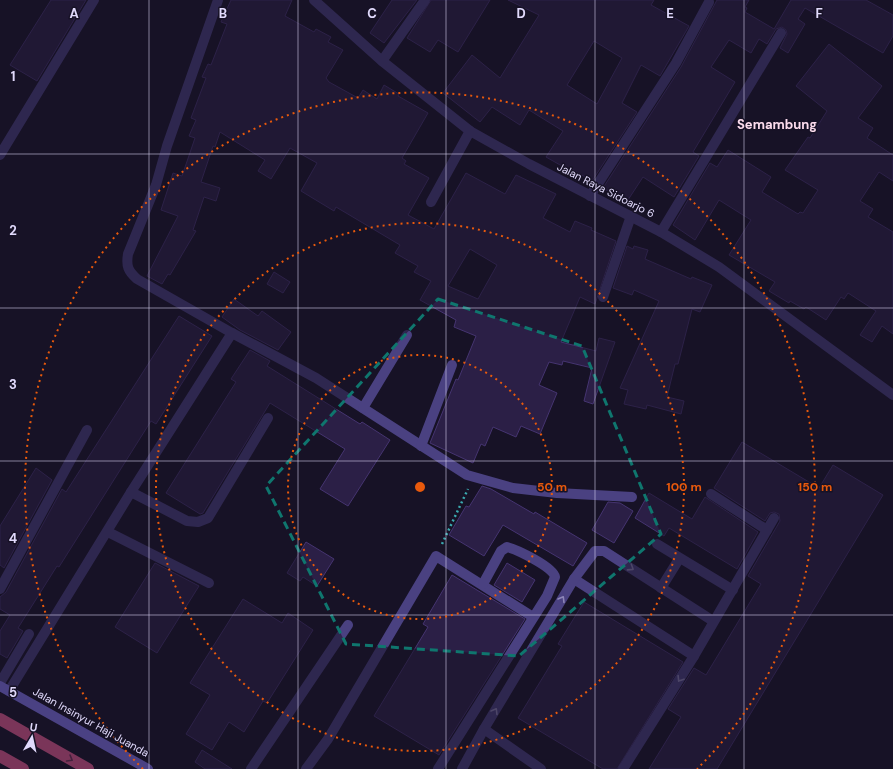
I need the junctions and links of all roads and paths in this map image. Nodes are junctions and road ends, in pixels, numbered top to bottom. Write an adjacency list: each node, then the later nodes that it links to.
1 (94, 0): 9 (street)
2 (218, 0): 15 (street)
3 (314, 0): 7 (street, Jalan Raya Sidoarjo 6)
4 (425, 0): 7 (street)
5 (709, 2): 10 (street)
6 (782, 33): 13 (street)
7 (382, 61): 8 (street, Jalan Raya Sidoarjo 6)
8 (470, 131): 10 (street, Jalan Raya Sidoarjo 6); 11 (street)
9 (0, 155)
10 (590, 196): 12 (street, Jalan Raya Sidoarjo 6)
11 (432, 202)
12 (631, 216): 13 (street, Jalan Raya Sidoarjo 6); 14 (street)
13 (661, 232): 18 (street, Jalan Raya Sidoarjo 6)
14 (603, 297)
15 (232, 333): 19 (street); 24 (street)
16 (407, 335): 19 (street)
17 (452, 366): 22 (street)
18 (893, 395)
19 (363, 408): 22 (street)
20 (268, 418): 24 (street)
21 (87, 430): 37 (street)
22 (421, 446): 23 (street)
23 (467, 475): 26 (street); 31 (path)
24 (131, 492): 29 (street)
25 (711, 494): 28 (street)
26 (632, 497)
27 (774, 518): 28 (street)
28 (767, 530): 38 (street)
29 (108, 532): 34 (street); 45 (street)
30 (657, 544): 32 (street)
31 (436, 556): 35 (street); 53 (street)
32 (679, 559): 36 (street); 38 (street)
33 (574, 579): 36 (street, one-way to 36); 43 (street); 47 (street, one-way to 33)
34 (209, 584)
35 (483, 584): 39 (street); 39 (street)
36 (661, 588): 40 (street)
37 (0, 589)
38 (733, 590): 40 (street)
39 (533, 617): 54 (street)
40 (714, 621): 43 (street)
41 (348, 626): 52 (street)
42 (29, 634): 44 (street)
43 (694, 656): 57 (street, one-way to 57)
44 (0, 685): 45 (street, Jalan Insinyur Haji Juanda)
45 (10, 692): 51 (street, Jalan Insinyur Haji Juanda)
46 (0, 718): 50 (highway, one-way to 50)
47 (484, 729): 55 (street); 56 (street)
48 (0, 756): 49 (highway)
49 (23, 769)
50 (88, 769)
51 (148, 769)
52 (251, 769)
53 (306, 769)
54 (438, 769)
55 (462, 769)
56 (541, 769)
57 (623, 769)

